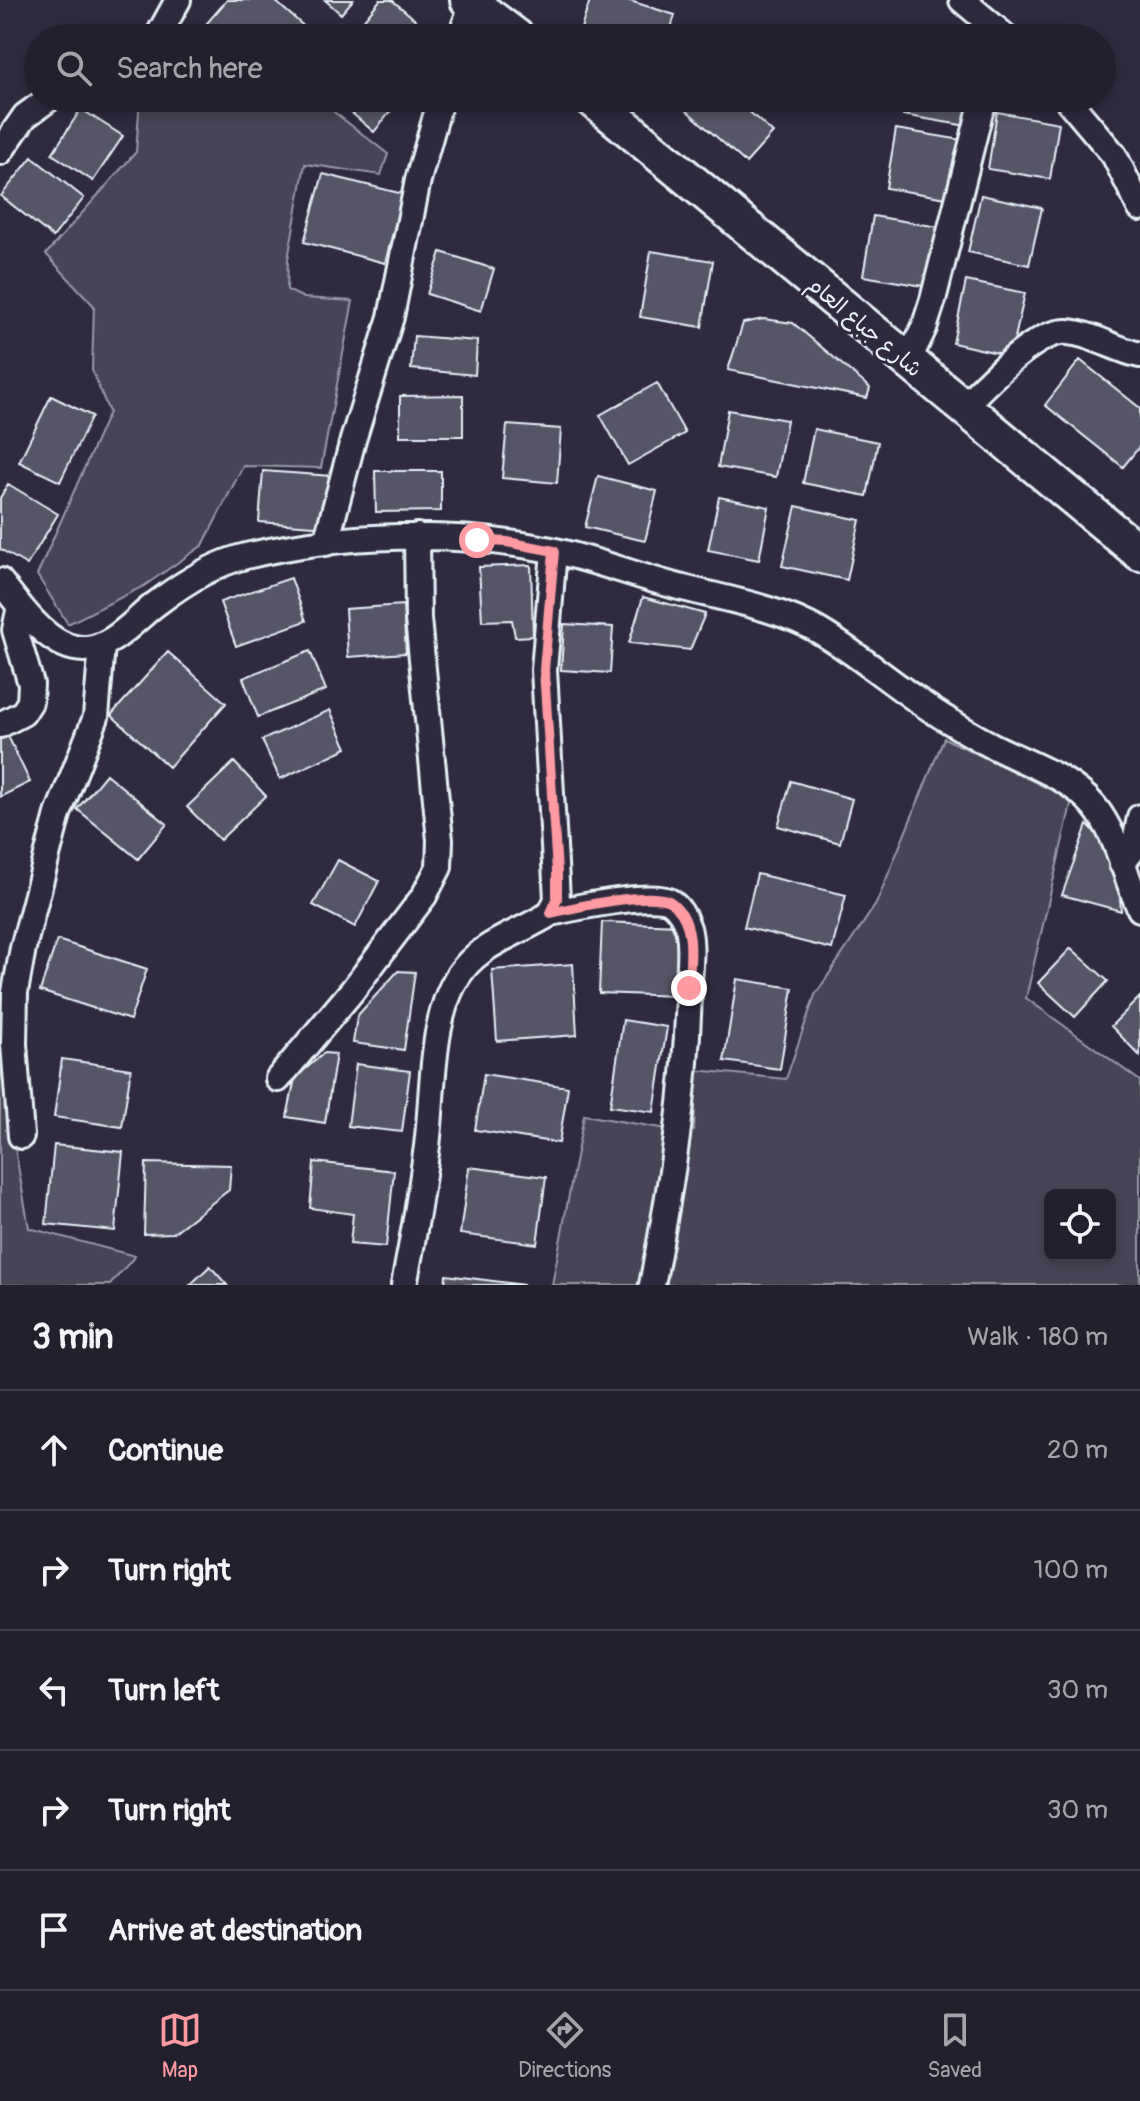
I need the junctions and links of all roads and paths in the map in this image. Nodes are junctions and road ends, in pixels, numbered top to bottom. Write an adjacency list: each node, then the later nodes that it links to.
1 (178, 0): 4 (street)
2 (962, 0): 7 (street)
3 (470, 2): 5 (street); 6 (main road)
4 (165, 24)
5 (464, 24)
6 (499, 24)
7 (990, 24)
8 (31, 112): 13 (street)
9 (437, 112): 19 (street)
10 (608, 112): 16 (main road, شارع جباع العام)
11 (980, 112): 16 (street)
12 (1078, 112): 14 (street)
13 (0, 152)
14 (1140, 208)
15 (1140, 355): 17 (street)
16 (908, 361): 17 (main road, شارع جباع العام)
17 (963, 407): 21 (main road, شارع جباع العام)
18 (417, 536): 19 (street); 20 (street); 30 (street)
19 (326, 543): 24 (street)
20 (554, 551): 27 (street); 29 (street)
21 (1140, 553)
22 (0, 581): 23 (street)
23 (20, 606): 24 (street); 25 (street)
24 (102, 645): 31 (street)
25 (0, 725)
26 (1140, 817): 27 (street)
27 (1132, 853): 28 (street)
28 (1140, 909)
29 (551, 913): 32 (street); 33 (street)
30 (278, 1079)
31 (21, 1136)
32 (404, 1285)
33 (652, 1285)

